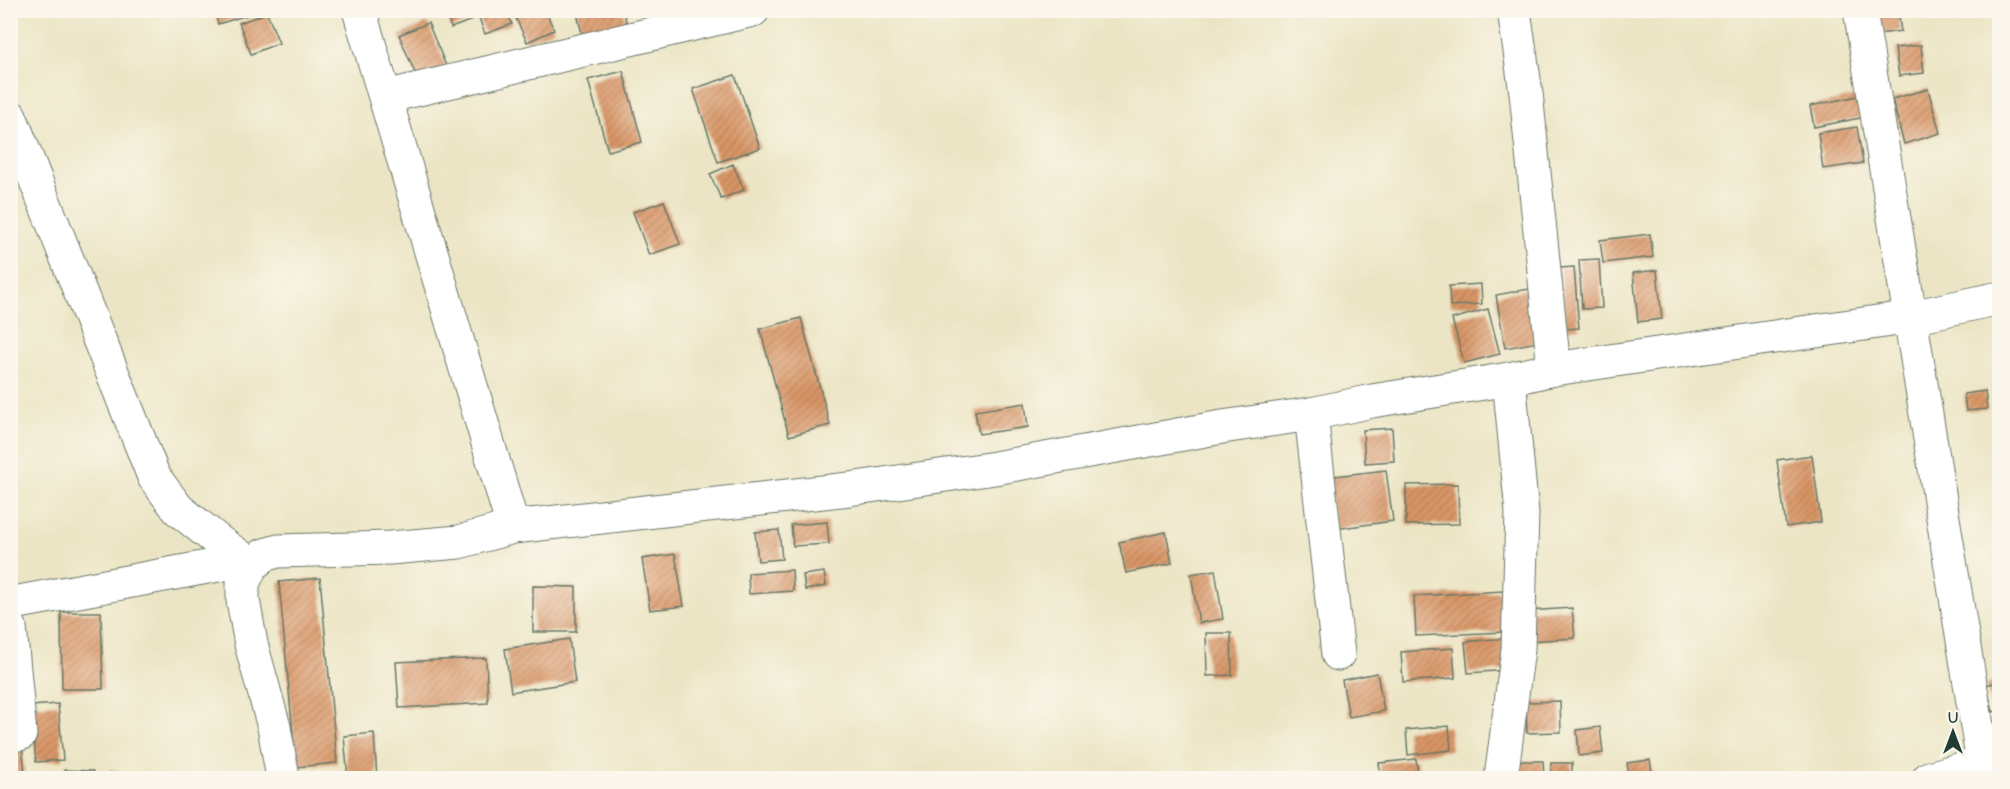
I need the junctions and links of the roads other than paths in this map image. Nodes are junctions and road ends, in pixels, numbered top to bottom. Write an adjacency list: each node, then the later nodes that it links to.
1 (360, 10): 5 (street)
2 (753, 10): 5 (street)
3 (1514, 10): 9 (street)
4 (1860, 10): 8 (street)
5 (385, 97): 12 (street)
6 (10, 116): 13 (street)
7 (2000, 298): 8 (street)
8 (1912, 317): 9 (street); 18 (street)
9 (1554, 369): 10 (street)
10 (1509, 379): 11 (street); 20 (street)
11 (1311, 414): 12 (street); 16 (street)
12 (513, 527): 13 (street)
13 (249, 563): 14 (street); 19 (street)
14 (10, 608)
15 (10, 627): 17 (street)
16 (1338, 654)
17 (20, 734)
18 (1991, 763): 21 (street)
19 (283, 778)
20 (1501, 778)
21 (1929, 778)

